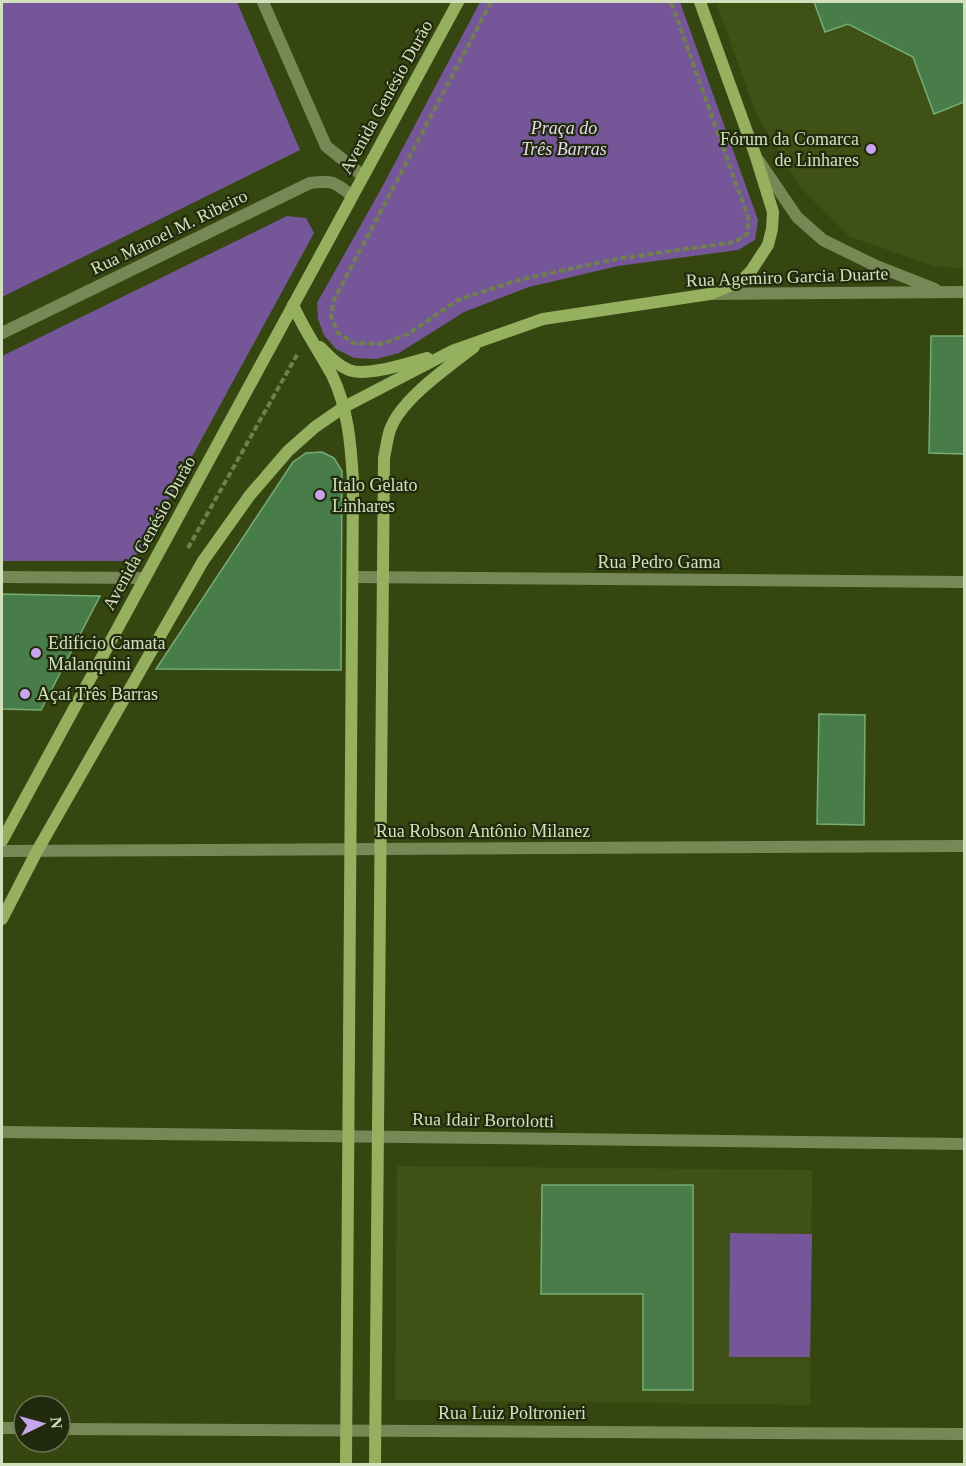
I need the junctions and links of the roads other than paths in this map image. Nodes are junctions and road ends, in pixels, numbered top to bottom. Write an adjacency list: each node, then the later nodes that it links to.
1 (263, 2): 5 (street)
2 (458, 2): 5 (main road, Avenida Genésio Durão)
3 (700, 2): 4 (main road)
4 (755, 154): 7 (street); 9 (main road)
5 (363, 176): 6 (main road, Avenida Genésio Durão)
6 (352, 196): 10 (main road, Avenida Genésio Durão); 11 (street, Rua Manoel M. Ribeiro)
7 (942, 292): 8 (street, Rua Agemiro Garcia Duarte); 9 (street, Rua Agemiro Garcia Duarte)
8 (964, 292)
9 (710, 294): 13 (main road, Rua Agemiro Garcia Duarte)
10 (293, 305): 12 (main road); 18 (main road, Avenida Genésio Durão)
11 (2, 333)
12 (308, 335): 14 (main road); 15 (main road)
13 (483, 340): 14 (main road, Rua Agemiro Garcia Duarte); 19 (main road)
14 (452, 351): 15 (main road, Rua Agemiro Garcia Duarte)
15 (344, 407): 17 (main road); 26 (main road, Rua Agemiro Garcia Duarte)
16 (2, 577): 18 (street)
17 (352, 577): 19 (street, Rua Pedro Gama); 23 (main road)
18 (144, 578): 21 (main road, Avenida Genésio Durão)
19 (383, 578): 20 (street, Rua Pedro Gama); 24 (main road)
20 (964, 582)
21 (2, 841)
22 (964, 846): 24 (street, Rua Robson Antônio Milanez)
23 (350, 849): 24 (street, Rua Robson Antônio Milanez); 26 (street, Rua Robson Antônio Milanez); 29 (main road)
24 (381, 849): 30 (main road)
25 (2, 851): 26 (street, Rua Robson Antônio Milanez)
26 (37, 851): 27 (main road, Rua Agemiro Garcia Duarte)
27 (2, 919)
28 (2, 1132): 29 (street, Rua Idair Bortolotti)
29 (348, 1137): 30 (street, Rua Idair Bortolotti); 33 (main road)
30 (378, 1137): 31 (street, Rua Idair Bortolotti); 34 (main road)
31 (964, 1144)
32 (72, 1429): 33 (street, Rua Luiz Poltronieri)
33 (346, 1430): 34 (street, Rua Luiz Poltronieri); 36 (main road)
34 (376, 1431): 35 (street, Rua Luiz Poltronieri); 37 (main road)
35 (964, 1434)
36 (346, 1464)
37 (375, 1464)

